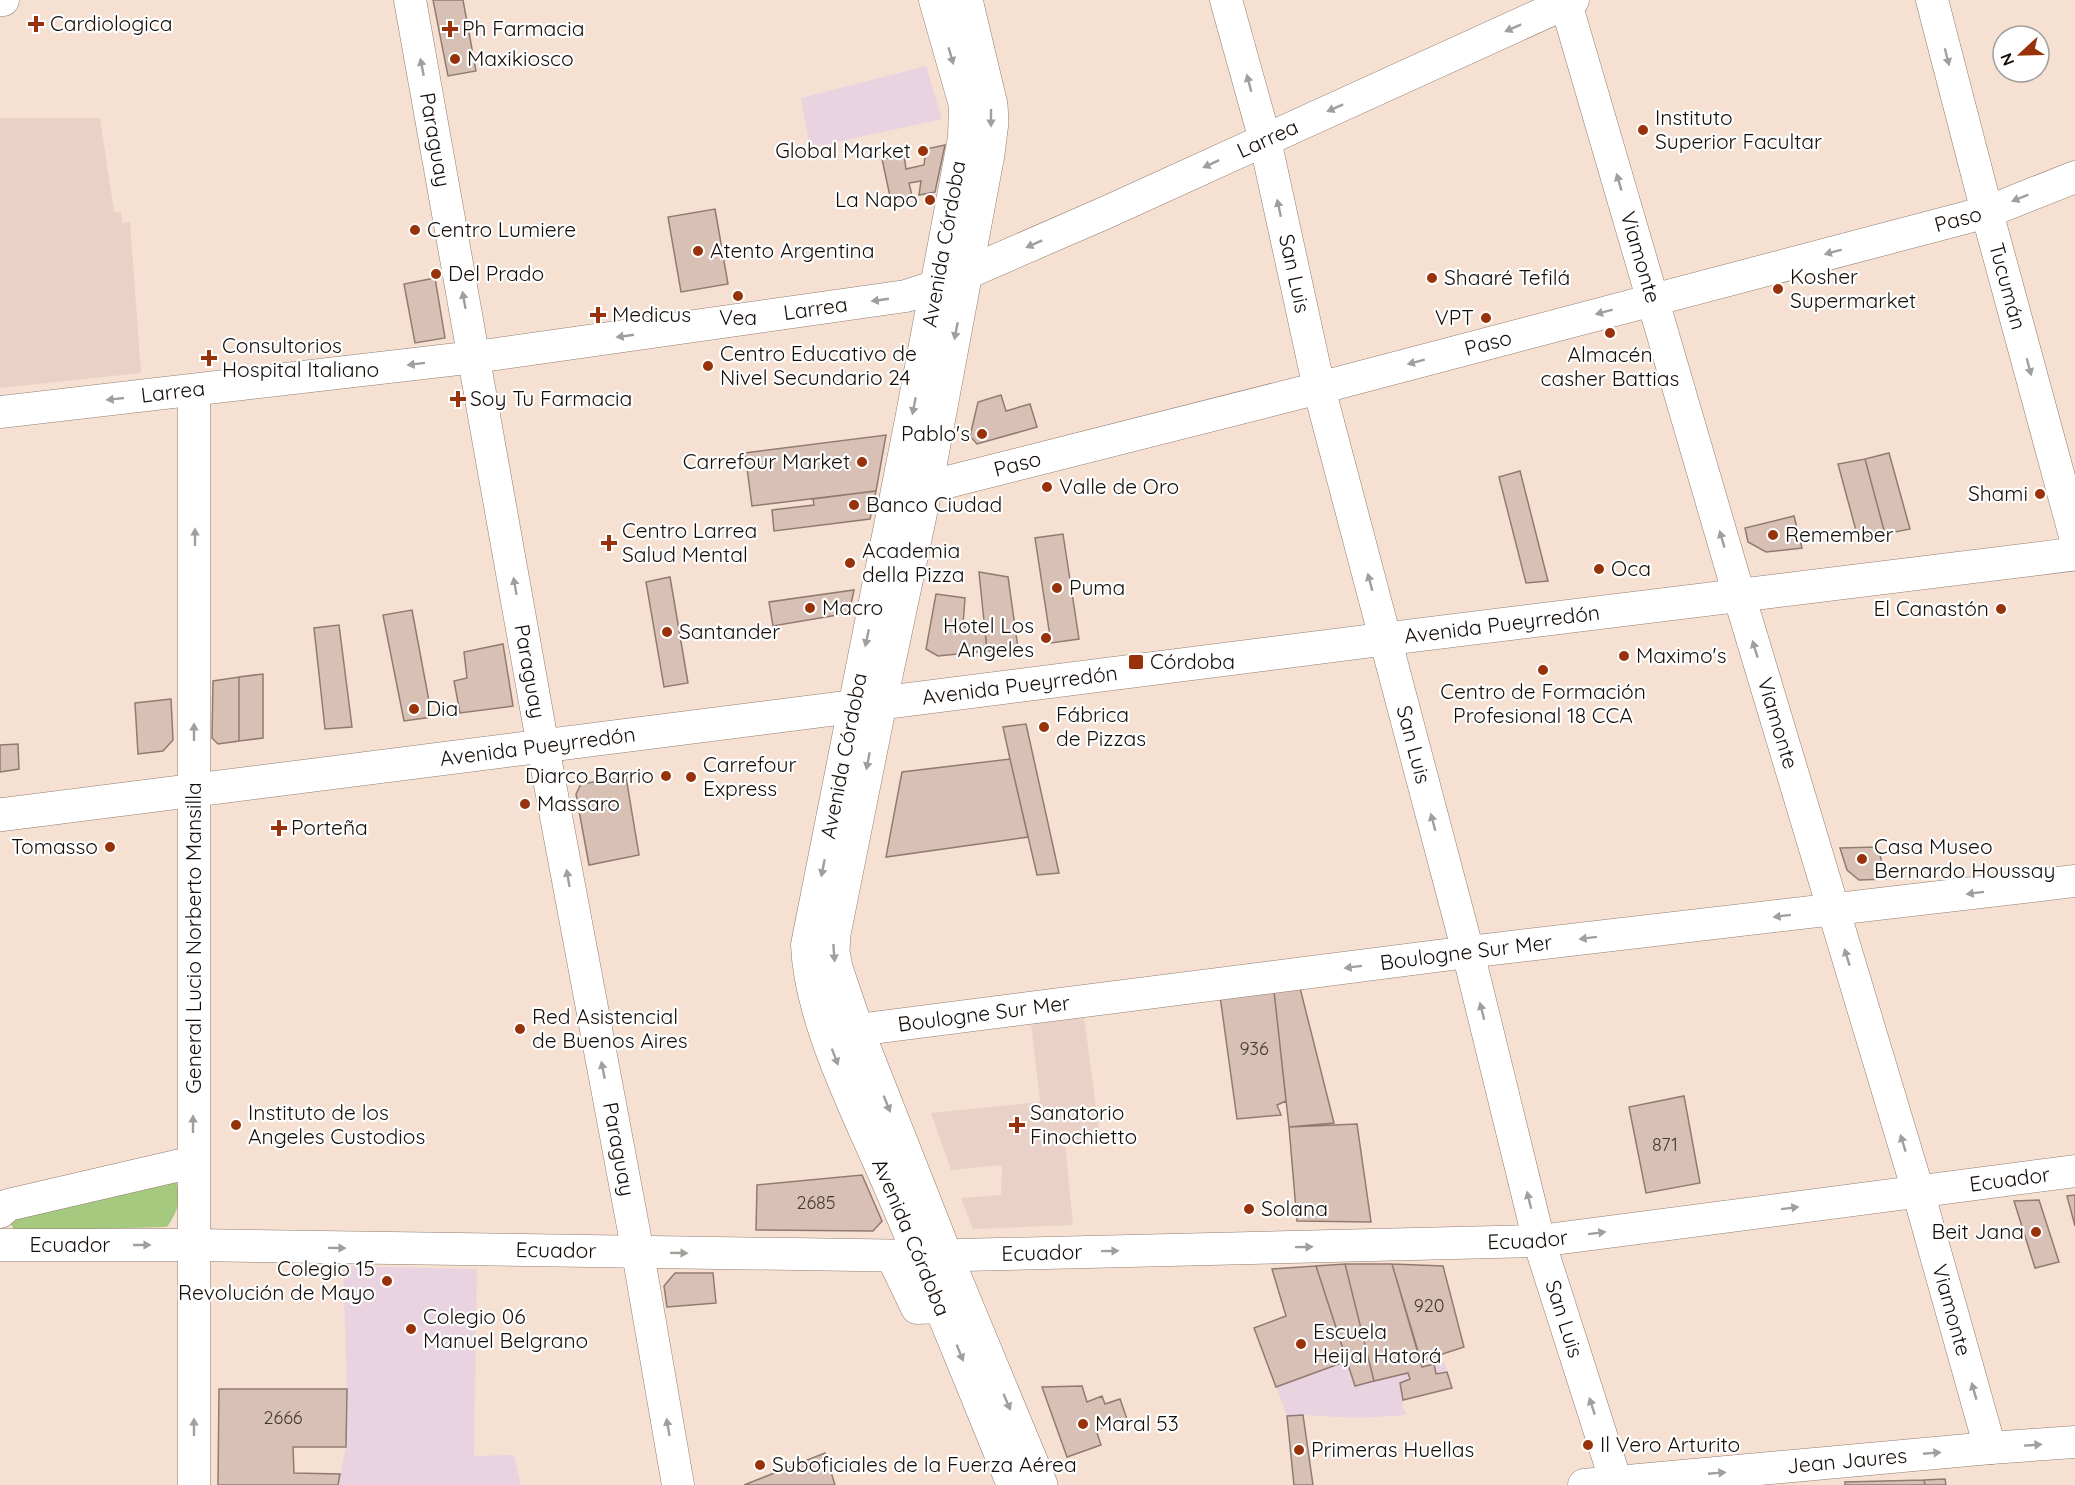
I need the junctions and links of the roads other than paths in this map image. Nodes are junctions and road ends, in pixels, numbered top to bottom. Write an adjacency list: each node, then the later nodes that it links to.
1 (410, 0): 13 (street, Paraguay, one-way to 1)
2 (935, 0): 11 (street, Avenida Córdoba, one-way to 11)
3 (966, 0): 10 (main road, Avenida Córdoba, one-way to 10)
4 (1226, 0): 7 (street, San Luis, one-way to 4)
5 (1932, 0): 9 (street, Tucumán, one-way to 9)
6 (1568, 1): 7 (street, Larrea, one-way to 7); 12 (street, Viamonte, one-way to 6)
7 (1265, 140): 10 (street, Larrea, one-way to 10); 14 (street, San Luis, one-way to 7)
8 (2075, 177): 9 (street, Paso, one-way to 9)
9 (1987, 212): 12 (street, Paso, one-way to 12); 18 (street, Tucumán, one-way to 18)
10 (966, 273): 11 (street, Larrea); 17 (main road, Avenida Córdoba, one-way to 17)
11 (937, 286): 13 (street, Larrea, one-way to 13); 17 (street, Avenida Córdoba, one-way to 17)
12 (1653, 299): 14 (street, Paso, one-way to 14); 20 (street, Viamonte, one-way to 12)
13 (475, 357): 15 (street, Larrea, one-way to 15); 23 (street, Paraguay, one-way to 13)
14 (1319, 388): 17 (street, Paso); 21 (street, San Luis, one-way to 14)
15 (194, 390): 16 (street, Larrea, one-way to 16); 24 (street, General Lucio Norberto Mansilla, one-way to 15)
16 (0, 412)
17 (911, 491): 22 (main road, Avenida Córdoba, one-way to 22)
18 (2075, 536)
19 (2075, 554): 20 (main road, Avenida Pueyrredón)
20 (1739, 596): 21 (main road, Avenida Pueyrredón); 27 (street, Viamonte, one-way to 20)
21 (1385, 639): 22 (main road, Avenida Pueyrredón); 28 (street, San Luis, one-way to 21)
22 (866, 706): 23 (main road, Avenida Pueyrredón); 29 (main road, Avenida Córdoba, one-way to 29); 38 (street, Avenida Córdoba, one-way to 38)
23 (543, 747): 24 (main road, Avenida Pueyrredón); 37 (street, Paraguay, one-way to 23)
24 (194, 791): 25 (main road, Avenida Pueyrredón); 30 (street, General Lucio Norberto Mansilla, one-way to 24)
25 (0, 815)
26 (2075, 881): 27 (street, Boulogne Sur Mer, one-way to 27)
27 (1833, 910): 28 (street, Boulogne Sur Mer, one-way to 28); 32 (street, Viamonte, one-way to 27)
28 (1468, 952): 29 (street, Boulogne Sur Mer, one-way to 29); 35 (street, San Luis, one-way to 28)
29 (857, 1030): 38 (main road, Avenida Córdoba, one-way to 38)
30 (193, 1164): 33 (street); 36 (street, General Lucio Norberto Mansilla)
31 (2075, 1172): 32 (street, Ecuador)
32 (1918, 1191): 35 (street, Ecuador, one-way to 32); 41 (street, Viamonte, one-way to 32)
33 (0, 1212)
34 (2, 1241): 36 (street, Ecuador, one-way to 36)
35 (1539, 1241): 38 (street, Ecuador, one-way to 35); 42 (street, San Luis, one-way to 35)
36 (193, 1245): 37 (street, Ecuador, one-way to 37); 43 (street, General Lucio Norberto Mansilla, one-way to 36)
37 (638, 1253): 38 (street, Ecuador, one-way to 38); 44 (street, Paraguay, one-way to 37)
38 (919, 1256): 39 (main road, Avenida Córdoba); 39 (street)
39 (954, 1306): 45 (street, Avenida Córdoba, one-way to 45); 46 (main road, Avenida Córdoba, one-way to 46)
40 (2075, 1442): 41 (street, Jean Jaures, one-way to 40)
41 (1990, 1448): 42 (street, Jean Jaures, one-way to 41)
42 (1617, 1484): 47 (street, Jean Jaures)
43 (194, 1485)
44 (678, 1485)
45 (1013, 1485)
46 (1041, 1485)
47 (1584, 1485)

